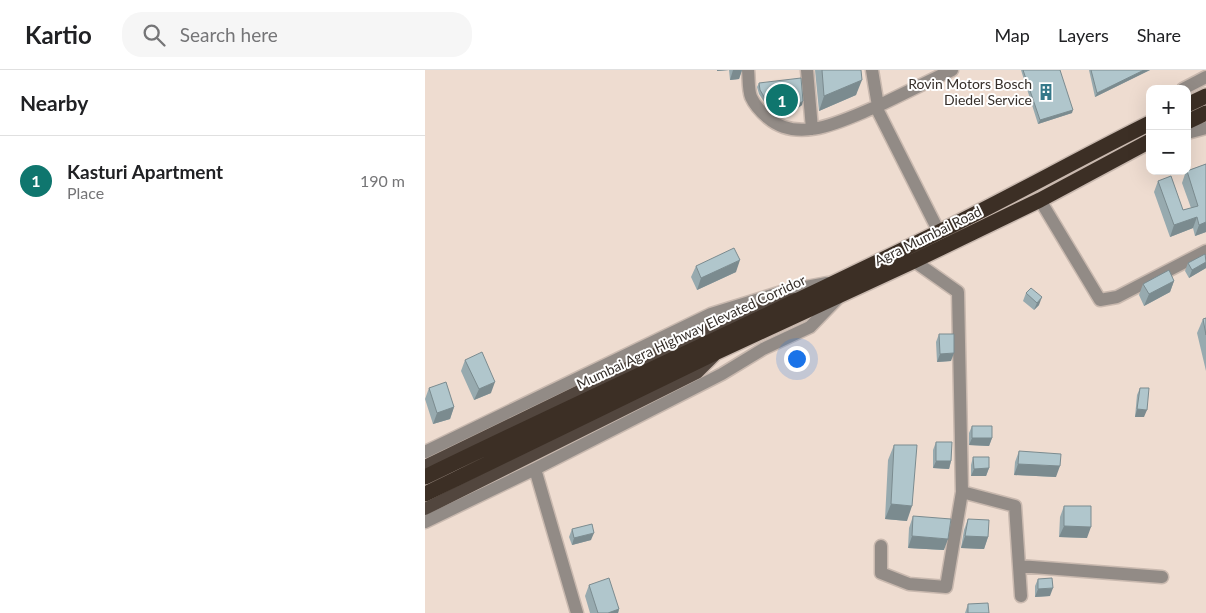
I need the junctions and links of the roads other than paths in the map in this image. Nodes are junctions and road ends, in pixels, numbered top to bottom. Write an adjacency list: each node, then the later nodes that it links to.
1 (748, 70): 15 (street)
2 (807, 70): 15 (street)
3 (873, 70): 9 (street)
4 (952, 70): 9 (street)
5 (1206, 77): 6 (street)
6 (1191, 85)
7 (1206, 96): 8 (highway)
8 (1191, 103)
9 (878, 106): 15 (street); 20 (street)
10 (1206, 113): 11 (highway)
11 (1191, 120)
12 (1146, 121): 16 (street)
13 (1146, 126): 16 (highway, Agra Mumbai Road)
14 (1206, 128): 17 (street)
15 (813, 129)
16 (1136, 130): 20 (highway, Agra Mumbai Road)
17 (1191, 133)
18 (1146, 143): 19 (highway, Agra Mumbai Road)
19 (1040, 200): 21 (street); 22 (highway, Agra Mumbai Road)
20 (939, 232): 23 (highway, Agra Mumbai Road)
21 (1206, 251)
22 (914, 261): 24 (highway, Agra Mumbai Road); 31 (street)
23 (840, 280): 25 (highway, Mumbai Agra Highway Elevated Corridor); 27 (street)
24 (839, 297): 26 (highway, Agra Mumbai Road); 29 (street)
25 (804, 298): 28 (main road); 30 (highway, Mumbai Agra Highway Elevated Corridor)
26 (717, 352): 32 (highway); 33 (main road)
27 (425, 452)
28 (425, 466)
29 (535, 469): 34 (street); 39 (street)
30 (425, 477)
31 (962, 492): 35 (street); 36 (street)
32 (425, 494)
33 (425, 509)
34 (425, 522)
35 (881, 546)
36 (1019, 566): 37 (street); 38 (street)
37 (1161, 577)
38 (1021, 596)
39 (577, 613)

